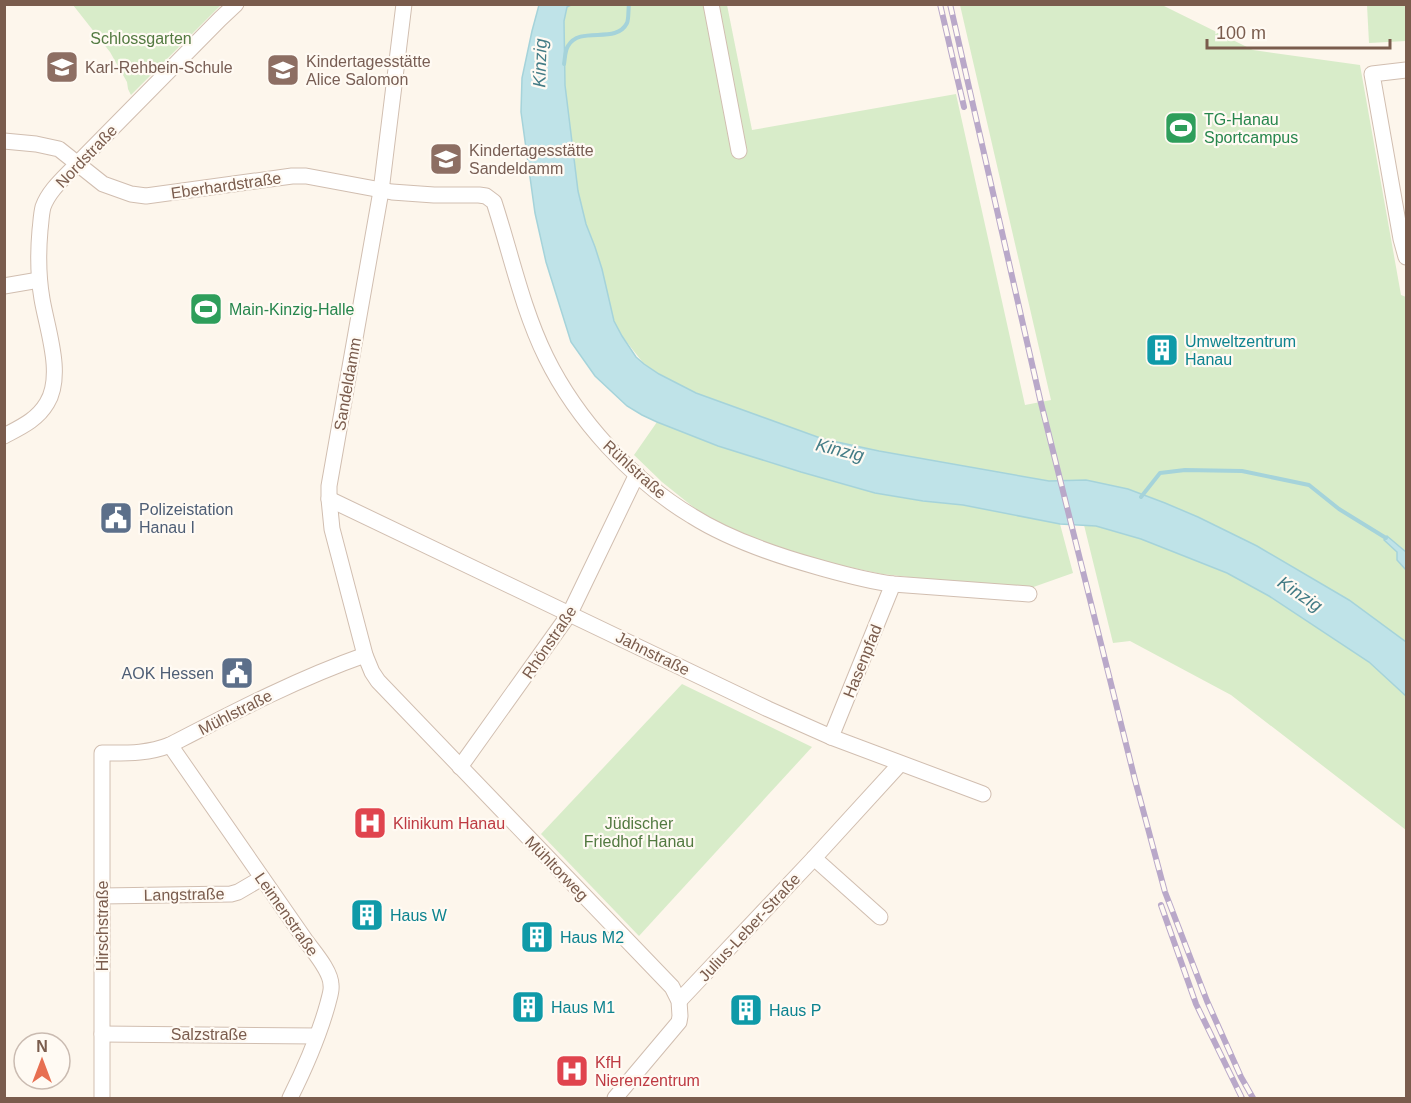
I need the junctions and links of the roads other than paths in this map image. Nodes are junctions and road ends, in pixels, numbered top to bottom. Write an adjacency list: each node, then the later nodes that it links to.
1 (236, 4): 7 (street, Nordstraße)
2 (404, 4): 8 (street, Sandeldamm)
3 (711, 4): 6 (street)
4 (1407, 70): 9 (street)
5 (4, 141): 7 (street, Eberhardstraße)
6 (739, 151)
7 (77, 164): 8 (street, Eberhardstraße); 10 (street, Nordstraße)
8 (381, 191): 13 (street, Rühlstraße); 14 (street, Sandeldamm)
9 (1407, 257)
10 (39, 280): 11 (street); 12 (street, Nordstraße)
11 (4, 286)
12 (4, 436)
13 (636, 474): 15 (street, Rühlstraße); 17 (street, Rhönstraße)
14 (329, 499): 17 (street, Jahnstraße); 18 (street, Sandeldamm)
15 (893, 584): 16 (street, Rühlstraße); 19 (street, Hasenpfad)
16 (1029, 594)
17 (570, 614): 19 (street, Jahnstraße); 23 (street, Rhönstraße)
18 (364, 655): 20 (street, Mühlstraße); 23 (street, Mühltorweg)
19 (831, 737): 22 (street, Jahnstraße)
20 (170, 745): 21 (street, Mühlstraße); 26 (street, Leimenstraße)
21 (102, 753): 27 (street, Hirschstraße)
22 (900, 764): 24 (street, Jahnstraße); 25 (street, Julius-Leber-Straße)
23 (460, 767): 29 (street, Mühltorweg)
24 (983, 794)
25 (814, 858): 28 (street); 29 (street, Julius-Leber-Straße)
26 (262, 878): 27 (street, Langstraße); 31 (street, Leimenstraße)
27 (102, 896): 30 (street, Hirschstraße)
28 (880, 917)
29 (679, 1001): 34 (street)
30 (102, 1034): 31 (street, Salzstraße); 32 (street, Hirschstraße)
31 (317, 1036): 33 (street, Leimenstraße)
32 (102, 1098)
33 (290, 1098)
34 (615, 1098)

